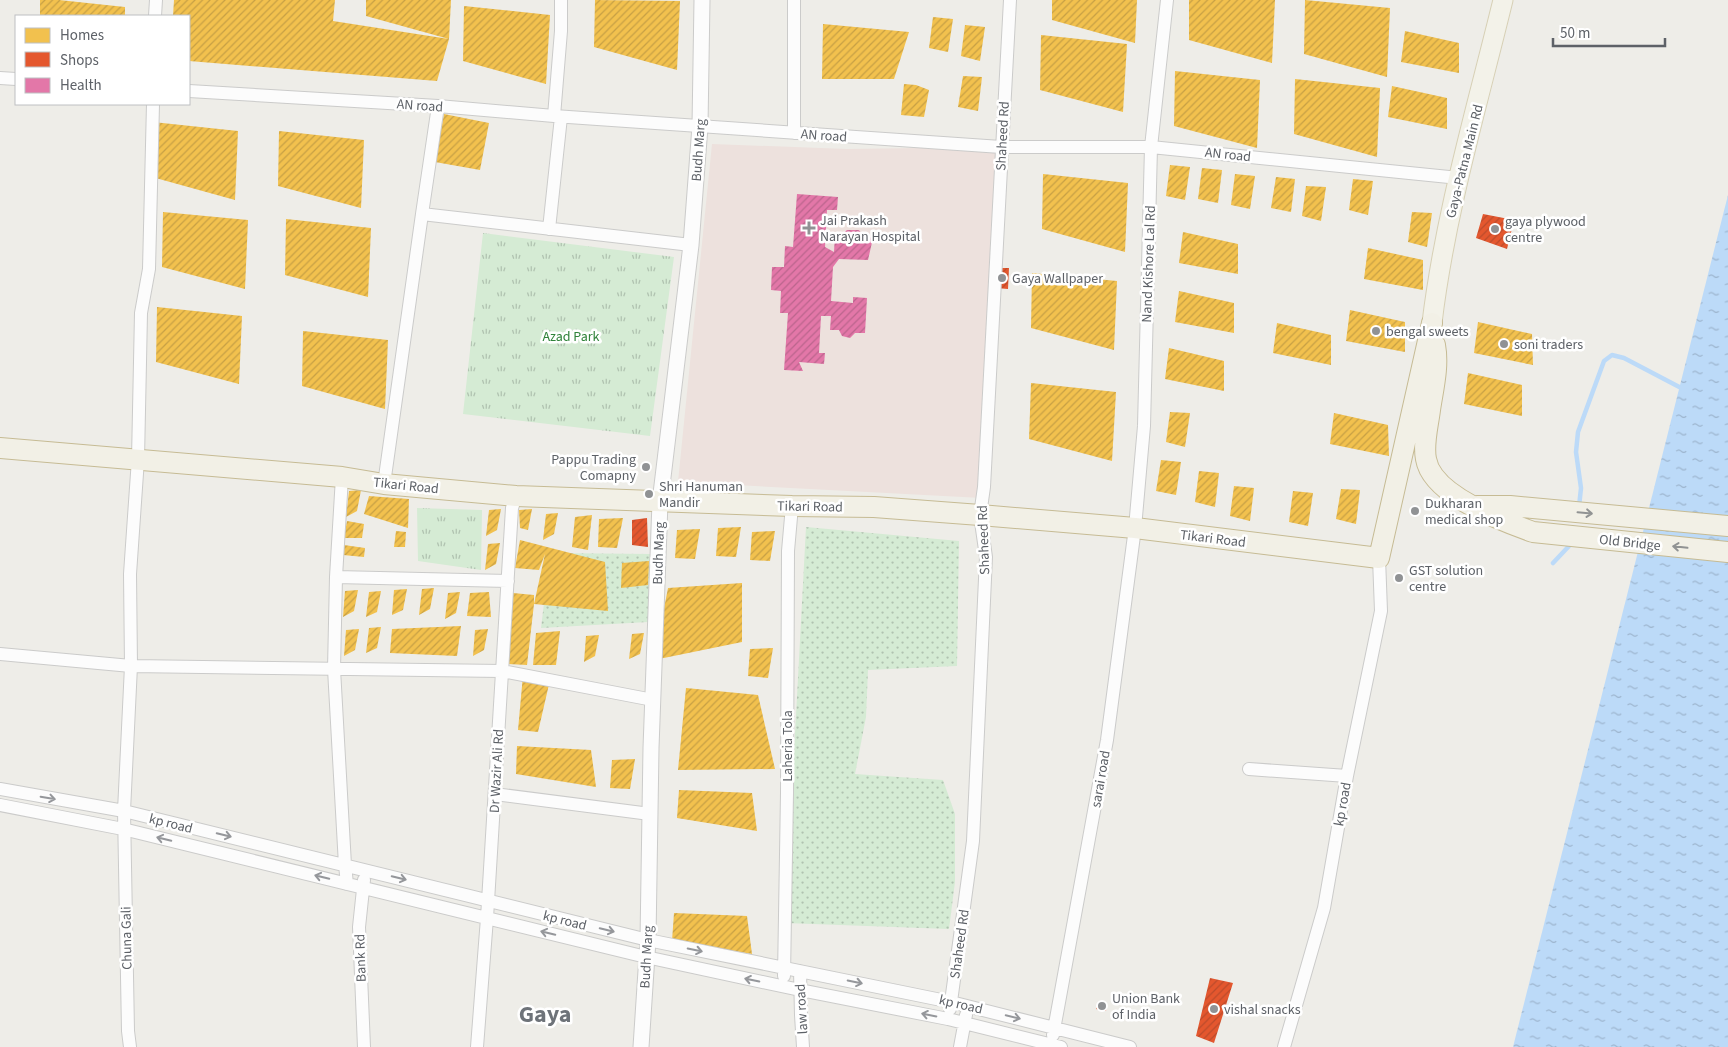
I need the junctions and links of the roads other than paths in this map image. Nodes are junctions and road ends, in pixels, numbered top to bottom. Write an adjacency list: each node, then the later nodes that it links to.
1 (156, 0): 8 (street)
2 (561, 0): 14 (street)
3 (702, 0): 15 (street, Budh Marg)
4 (794, 0): 16 (street)
5 (1010, 0): 17 (street, Shaheed Rd)
6 (1167, 0): 18 (street, Nand Kishore Lal Rd)
7 (1503, 0): 19 (main road, Gaya-Patna Main Rd)
8 (155, 15)
9 (0, 78): 10 (street)
10 (15, 79)
11 (190, 91): 13 (street, AN road)
12 (153, 105): 25 (street, Chuna Gali)
13 (438, 106): 14 (street, AN road); 20 (street)
14 (558, 117): 15 (street, AN road); 21 (street)
15 (700, 126): 16 (street, AN road); 22 (street, Budh Marg)
16 (794, 133): 17 (street, AN road)
17 (1001, 147): 18 (street, AN road); 32 (street, Shaheed Rd)
18 (1151, 147): 19 (street, AN road); 34 (street, Nand Kishore Lal Rd)
19 (1459, 178): 23 (main road, Gaya-Patna Main Rd)
20 (422, 214): 21 (street); 27 (street)
21 (549, 229): 22 (street)
22 (691, 245): 29 (street, Budh Marg)
23 (1432, 323): 31 (highway, Old Bridge); 36 (highway)
24 (0, 448): 25 (highway, Tikari Road)
25 (138, 460): 26 (highway, Tikari Road); 40 (street, Chuna Gali)
26 (342, 477): 27 (highway, Tikari Road); 37 (street)
27 (384, 484): 28 (highway, Tikari Road)
28 (516, 496): 29 (highway, Tikari Road); 38 (street, Dr Wazir Ali Rd)
29 (660, 502): 30 (highway, Tikari Road); 43 (street, Budh Marg)
30 (792, 506): 32 (highway, Tikari Road); 60 (street, Laheria Tola)
31 (1473, 506): 33 (highway, one-way to 33); 35 (highway, Old Bridge, one-way to 31)
32 (980, 515): 34 (highway, Tikari Road); 64 (street, Shaheed Rd)
33 (1728, 526)
34 (1134, 528): 36 (highway, Tikari Road); 68 (street, sarai road)
35 (1728, 552)
36 (1379, 558): 45 (street, kp road)
37 (336, 577): 38 (street); 41 (street)
38 (508, 581): 42 (street, Dr Wazir Ali Rd)
39 (0, 654): 40 (street)
40 (131, 666): 41 (street); 49 (street, Chuna Gali)
41 (334, 669): 42 (street); 52 (street)
42 (502, 671): 43 (street); 47 (street, Dr Wazir Ali Rd)
43 (653, 700): 50 (street, Budh Marg)
44 (1249, 769): 45 (street)
45 (1347, 776): 77 (street, kp road)
46 (0, 789): 49 (street, kp road, one-way to 49)
47 (494, 794): 50 (street); 56 (street, Dr Wazir Ali Rd)
48 (0, 805): 51 (street, kp road)
49 (124, 811): 51 (street, Chuna Gali); 52 (street, kp road, one-way to 52)
50 (650, 814): 58 (street, Budh Marg)
51 (123, 829): 54 (street, kp road, one-way to 51); 70 (street, Chuna Gali)
52 (345, 865): 53 (street, kp road); 54 (street)
53 (366, 870): 55 (street, Bank Rd); 56 (street, kp road, one-way to 56)
54 (347, 884): 55 (street, kp road)
55 (363, 888): 57 (street, kp road); 71 (street, Bank Rd)
56 (488, 901): 57 (street, Dr Wazir Ali Rd); 58 (street, kp road, one-way to 58)
57 (487, 918): 59 (street, kp road, one-way to 57); 72 (street, Dr Wazir Ali Rd)
58 (648, 940): 59 (street, Budh Marg); 60 (street, kp road, one-way to 60)
59 (646, 957): 62 (street, kp road, one-way to 59); 73 (street, Budh Marg)
60 (785, 968): 61 (street, kp road); 62 (street, Laheria Tola)
61 (800, 970): 63 (street, law road); 64 (street, kp road, one-way to 64)
62 (783, 987): 63 (street, kp road)
63 (800, 990): 66 (street, kp road, one-way to 63); 74 (street, law road)
64 (952, 1002): 65 (street, kp road); 66 (street, Shaheed Rd)
65 (969, 1006): 67 (street); 68 (street, kp road, one-way to 68)
66 (948, 1019): 67 (street, kp road)
67 (964, 1023): 69 (street, kp road); 75 (street)
68 (1055, 1028): 69 (street, sarai road); 76 (street, kp road)
69 (1054, 1046)
70 (130, 1047)
71 (364, 1047)
72 (477, 1047)
73 (641, 1047)
74 (803, 1047)
75 (960, 1047)
76 (1130, 1047)
77 (1284, 1047)

